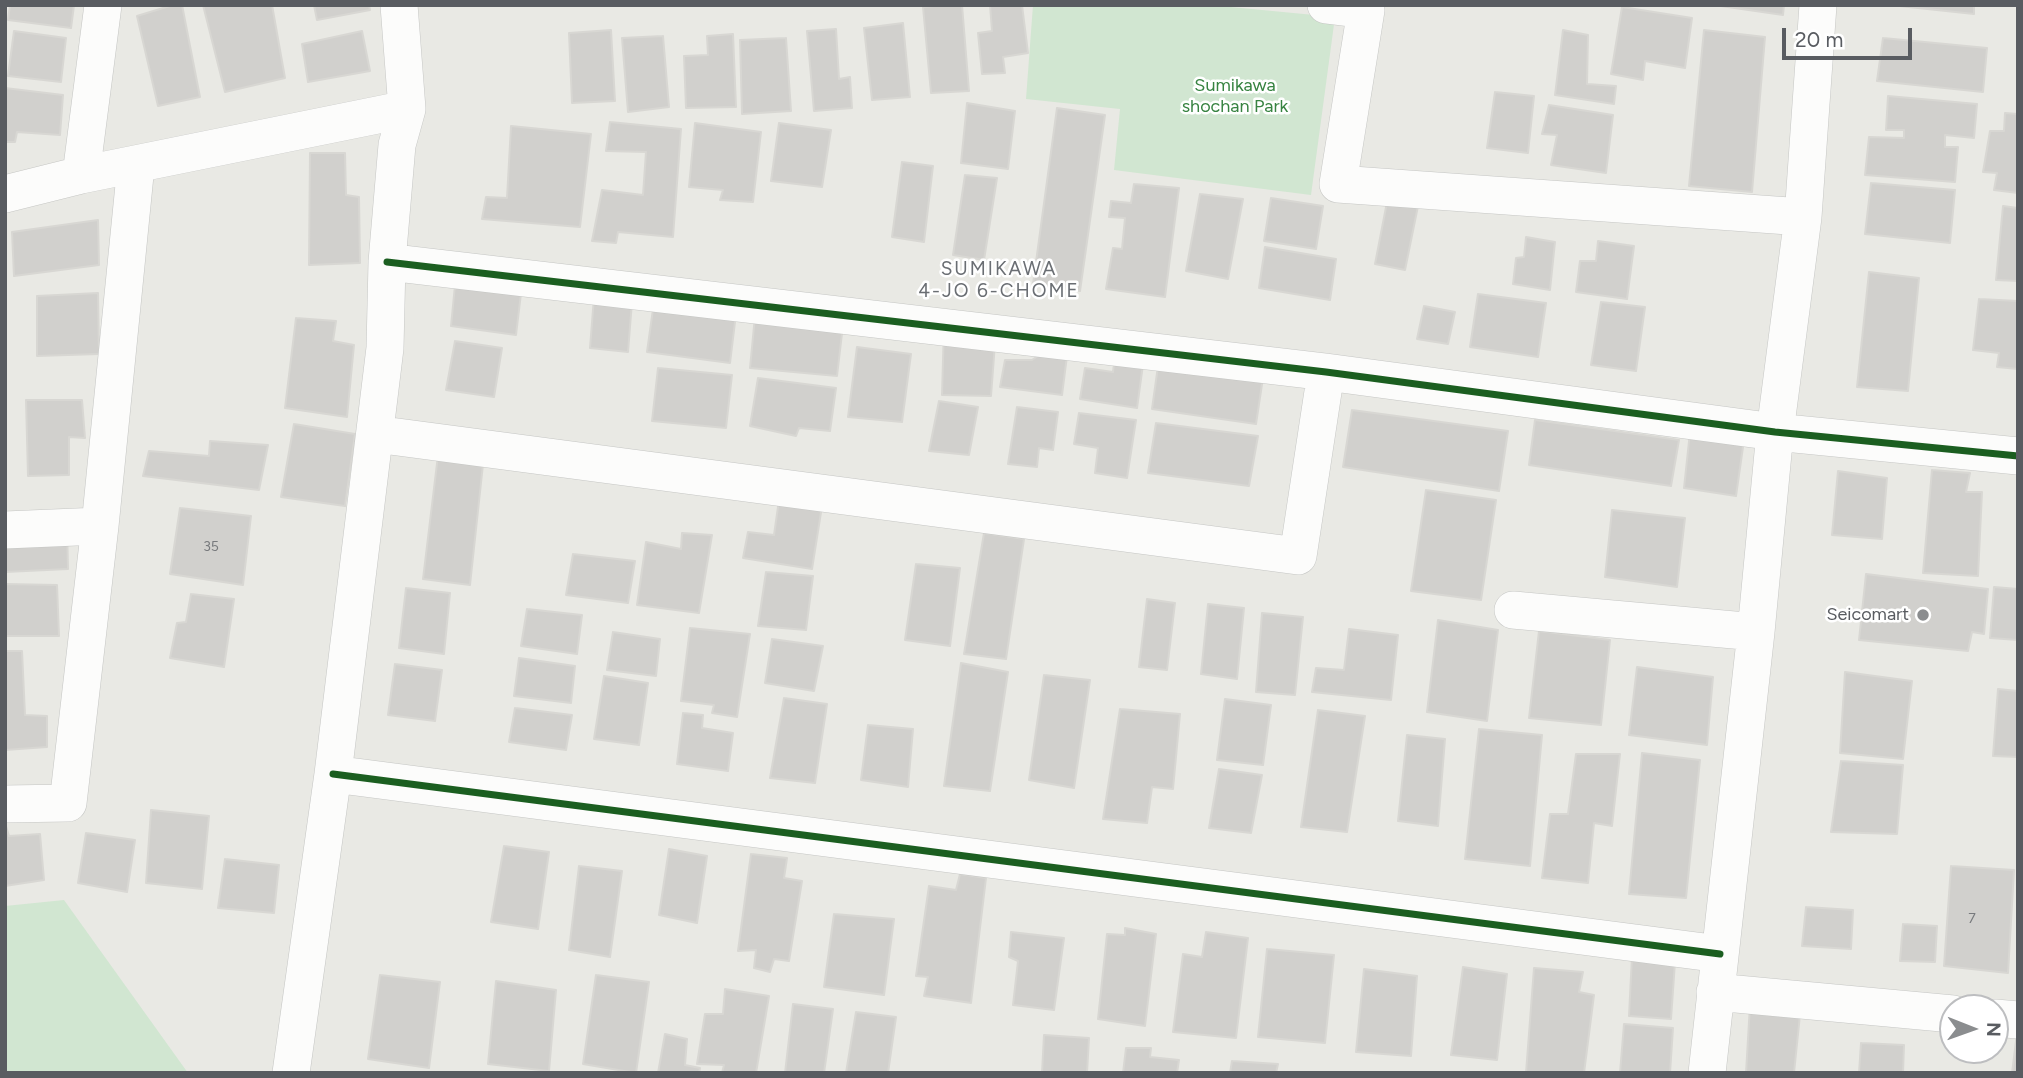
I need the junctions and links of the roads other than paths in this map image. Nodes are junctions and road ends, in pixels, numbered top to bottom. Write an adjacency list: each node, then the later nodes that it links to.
1 (103, 5): 8 (street)
2 (399, 5): 6 (street)
3 (1326, 5): 5 (street)
4 (1818, 5): 10 (street)
5 (1366, 8): 10 (street)
6 (407, 109): 7 (street); 11 (street)
7 (136, 165): 8 (street); 16 (street)
8 (81, 175): 9 (street)
9 (5, 194)
10 (1803, 217): 13 (street)
11 (387, 261): 12 (street); 14 (street)
12 (1326, 372): 13 (street); 14 (street)
13 (1775, 432): 15 (street); 19 (street)
14 (375, 434): 20 (street)
15 (2018, 456)
16 (100, 526): 17 (street); 21 (street)
17 (5, 530)
18 (1513, 610): 19 (street)
19 (1756, 632): 22 (street)
20 (333, 774): 22 (street); 25 (street)
21 (5, 804)
22 (1720, 954): 23 (street)
23 (1715, 992): 24 (street); 26 (street)
24 (1939, 1013)
25 (291, 1073)
26 (1707, 1073)

